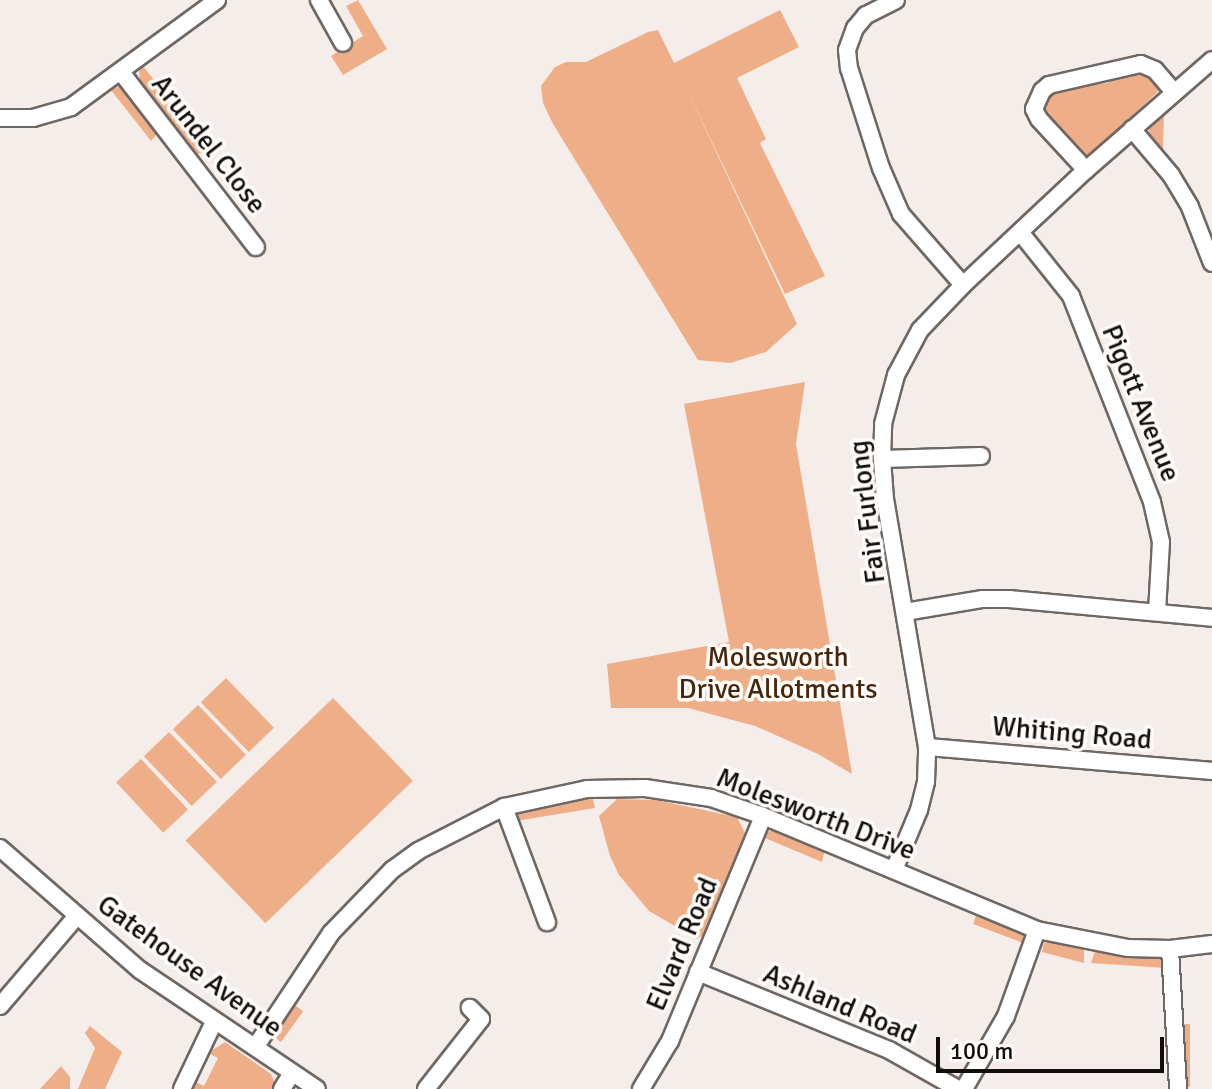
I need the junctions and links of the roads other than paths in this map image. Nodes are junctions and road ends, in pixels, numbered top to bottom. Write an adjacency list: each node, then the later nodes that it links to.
1 (217, 0): 6 (street)
2 (319, 0): 4 (street)
3 (896, 0): 14 (street)
4 (343, 43)
5 (1212, 60): 7 (street, Fair Furlong)
6 (121, 72): 8 (street); 12 (street, Arundel Close)
7 (1173, 91): 9 (street, Fair Furlong); 10 (street)
8 (0, 118)
9 (1132, 129): 10 (street, Fair Furlong); 13 (street)
10 (1086, 170): 11 (street, Fair Furlong)
11 (1020, 232): 14 (street, Fair Furlong); 18 (street, Pigott Avenue)
12 (256, 247)
13 (1212, 263)
14 (963, 285): 16 (street, Fair Furlong)
15 (981, 456): 16 (street)
16 (882, 459): 17 (street, Fair Furlong)
17 (905, 612): 18 (street); 20 (street, Fair Furlong)
18 (1157, 612): 19 (street)
19 (1212, 618)
20 (927, 747): 21 (street, Whiting Road); 25 (street, Fair Furlong)
21 (1212, 771)
22 (504, 807): 23 (street, Molesworth Drive); 27 (street); 35 (street, Molesworth Drive)
23 (763, 816): 25 (street, Molesworth Drive); 31 (street, Elvard Road)
24 (0, 848): 26 (street, Gatehouse Avenue)
25 (894, 870): 28 (street, Molesworth Drive)
26 (76, 917): 32 (street); 34 (street, Gatehouse Avenue)
27 (547, 922)
28 (1037, 930): 30 (street, Molesworth Drive); 43 (street)
29 (1212, 944): 30 (street, Molesworth Drive)
30 (1170, 949): 44 (street)
31 (698, 972): 37 (street, Elvard Road); 42 (street, Ashland Road)
32 (0, 1006)
33 (481, 1018): 41 (street)
34 (214, 1022): 35 (street, Gatehouse Avenue); 38 (street)
35 (256, 1046): 36 (street, Gatehouse Avenue)
36 (292, 1073): 39 (street); 40 (street, Gatehouse Avenue)
37 (647, 1087)
38 (182, 1089)
39 (282, 1089)
40 (317, 1089)
41 (426, 1089)
42 (958, 1089)
43 (964, 1089)
44 (1178, 1089)

